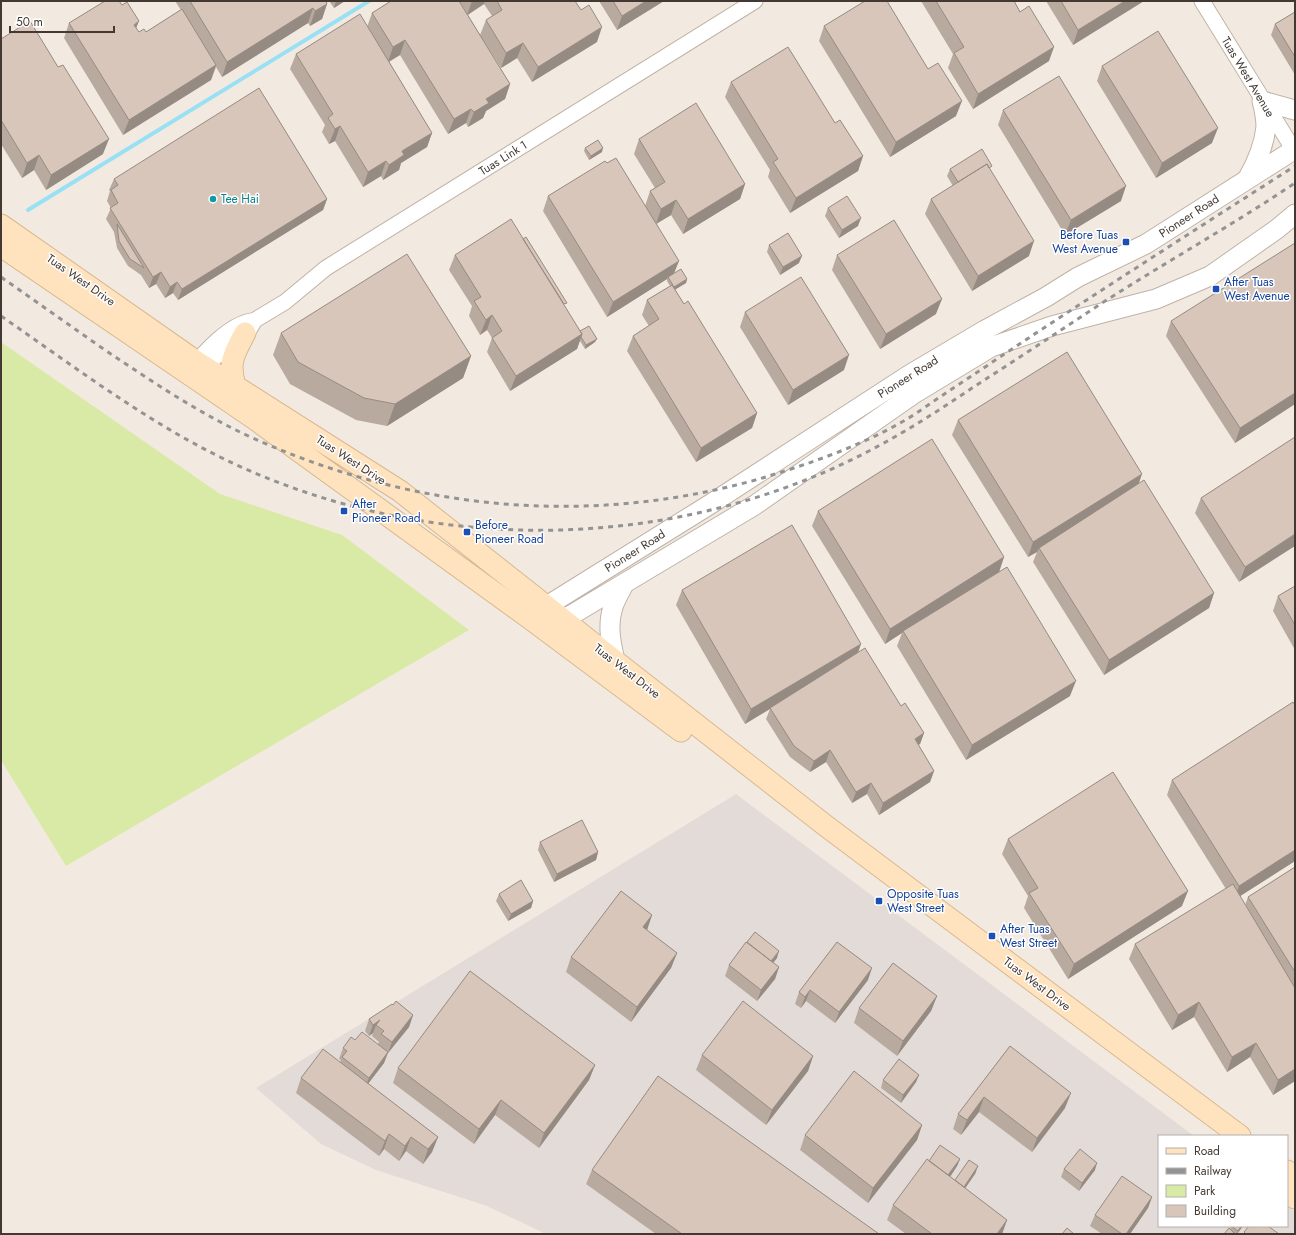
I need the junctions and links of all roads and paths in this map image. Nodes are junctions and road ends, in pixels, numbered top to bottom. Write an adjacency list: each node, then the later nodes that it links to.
1 (755, 1): 11 (street, Tuas Link 1)
2 (1202, 1): 3 (street, Tuas West Avenue)
3 (1262, 101): 4 (street); 5 (street, Tuas West Avenue); 6 (street)
4 (1295, 110)
5 (1294, 150): 6 (street, Pioneer Road)
6 (1248, 178): 15 (street, Pioneer Road)
7 (1295, 214): 9 (street, Pioneer Road)
8 (1, 226): 12 (main road, Tuas West Drive)
9 (1286, 229): 14 (street, Pioneer Road)
10 (1, 246): 12 (main road, Tuas West Drive)
11 (250, 327): 12 (street, Tuas Link 1); 13 (main road)
12 (197, 371): 13 (main road, Tuas West Drive); 17 (main road, Tuas West Drive)
13 (235, 386): 15 (main road, Tuas West Drive)
14 (624, 584): 16 (street, Pioneer Road); 18 (street)
15 (546, 606): 16 (main road, Tuas West Drive); 17 (street, Pioneer Road)
16 (564, 620): 17 (street, Pioneer Road); 18 (main road, Tuas West Drive)
17 (536, 623): 19 (main road, Tuas West Drive)
18 (615, 661): 19 (main road, Tuas West Drive)
19 (873, 869): 20 (main road, Tuas West Drive); 21 (main road, Tuas West Drive)
20 (1217, 1135)
21 (1239, 1135)
22 (1290, 1177): 23 (main road)
23 (1295, 1198)

